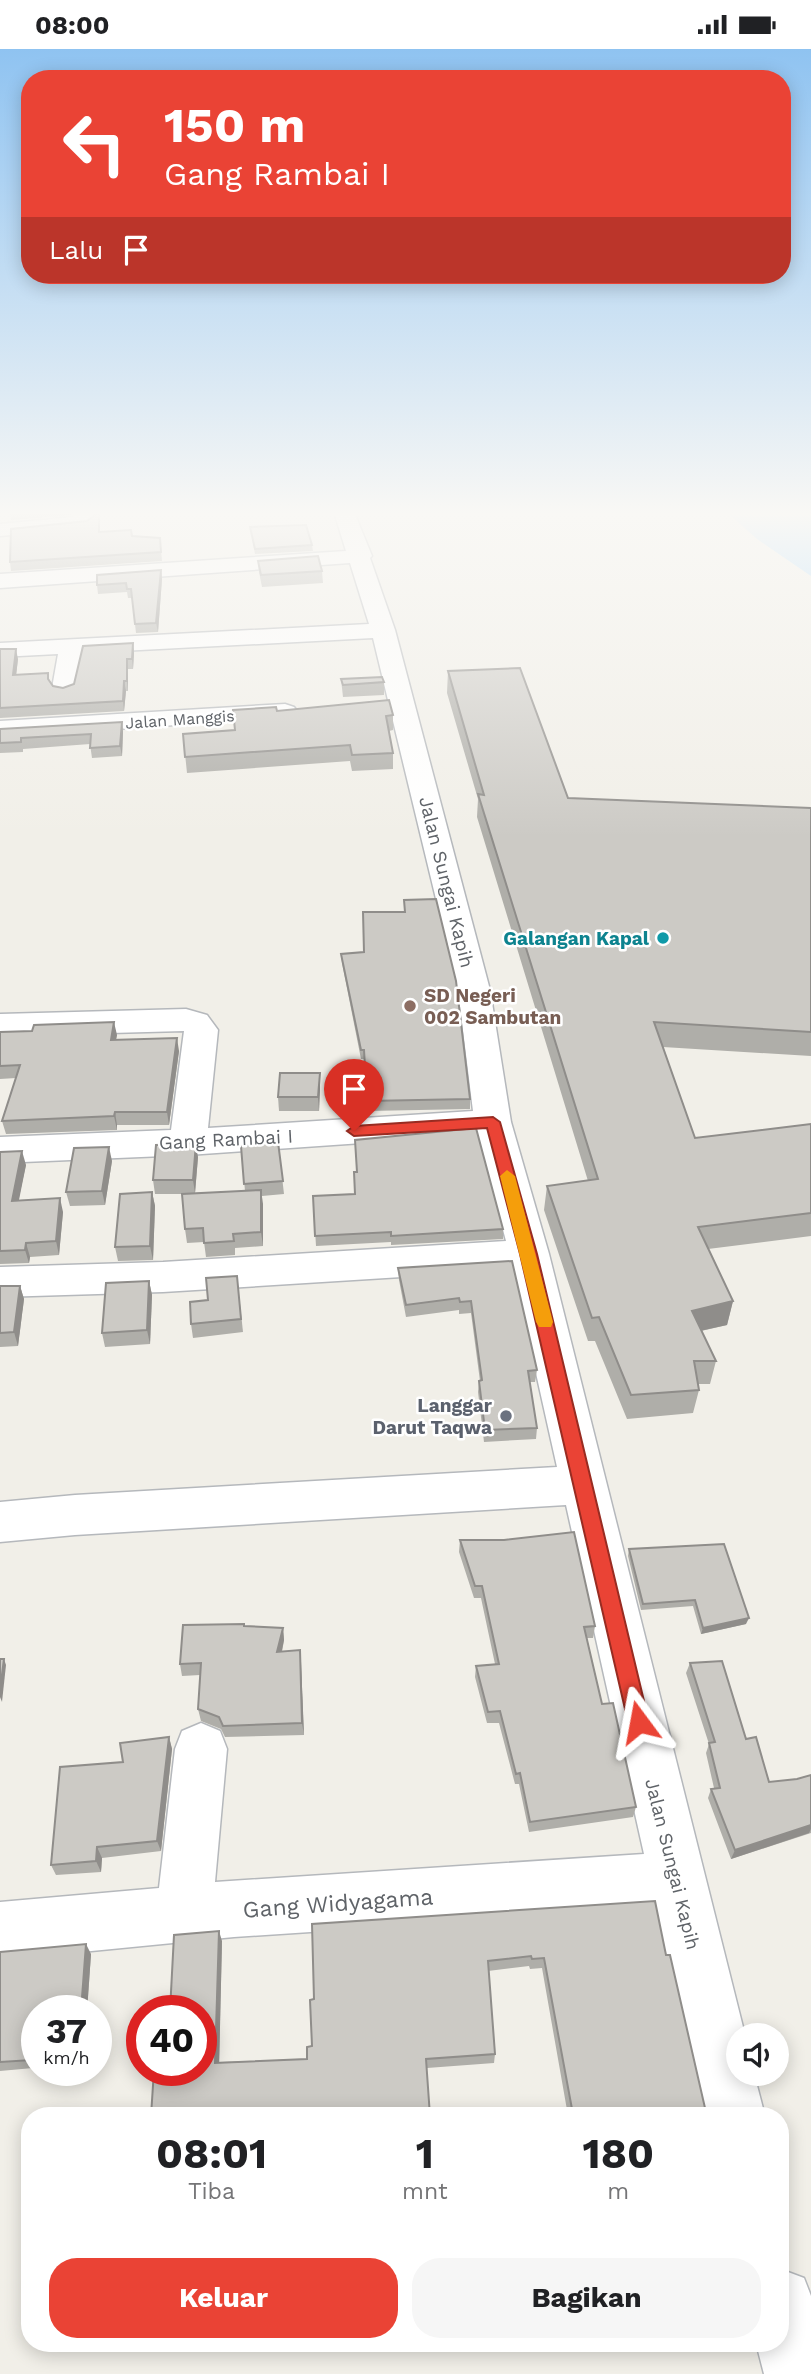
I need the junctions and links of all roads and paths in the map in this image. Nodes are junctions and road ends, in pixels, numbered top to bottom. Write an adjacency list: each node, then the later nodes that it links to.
1 (380, 620): 2 (street, Jalan Sungai Kapih)
2 (383, 631): 3 (street); 9 (street, Jalan Sungai Kapih)
3 (71, 647): 4 (street); 5 (street)
4 (0, 650)
5 (64, 688)
6 (306, 710): 7 (street, Jalan Manggis)
7 (0, 729)
8 (0, 1025): 10 (street)
9 (493, 1122): 10 (street, Gang Rambai I); 12 (street, Jalan Sungai Kapih)
10 (188, 1142): 11 (street, Gang Rambai I)
11 (0, 1150)
12 (528, 1254): 13 (street); 14 (street, Jalan Sungai Kapih)
13 (0, 1282)
14 (583, 1485): 15 (street); 17 (street, Jalan Sungai Kapih)
15 (0, 1522)
16 (201, 1749): 18 (street)
17 (676, 1880): 18 (street, Gang Widyagama); 20 (street, Jalan Sungai Kapih)
18 (184, 1914): 19 (street, Gang Widyagama)
19 (0, 1931)
20 (732, 2107)
21 (789, 2338): 22 (street)
22 (798, 2374)

